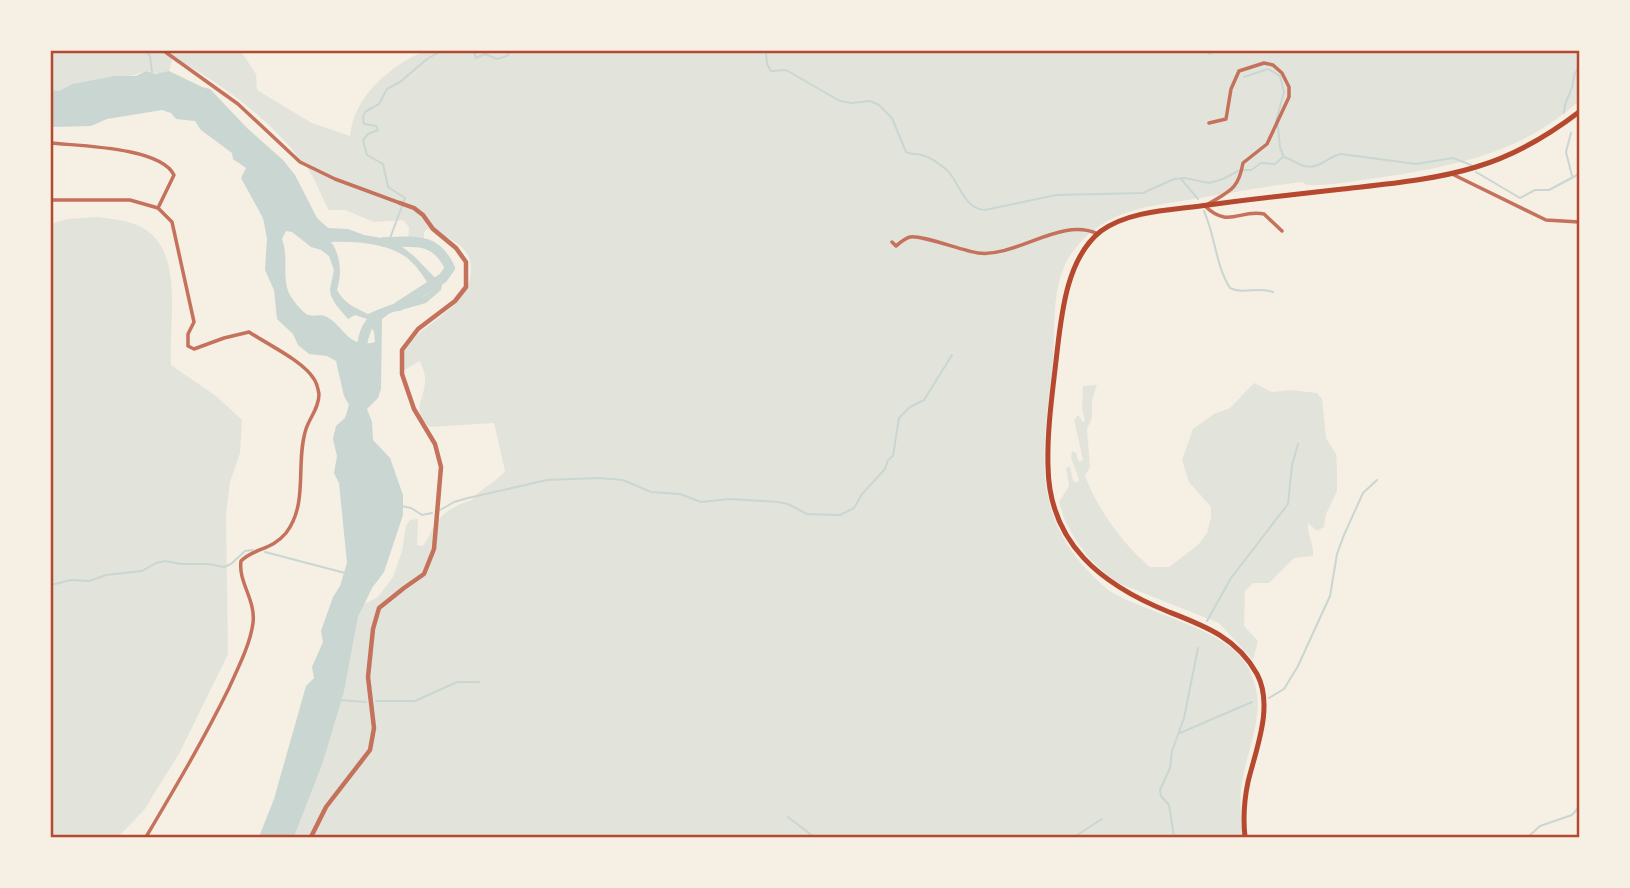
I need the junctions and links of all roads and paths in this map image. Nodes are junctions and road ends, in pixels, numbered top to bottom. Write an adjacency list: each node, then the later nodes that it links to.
1 (164, 51): 7 (street)
2 (1579, 112): 5 (main road)
3 (1209, 123): 8 (street)
4 (51, 143): 9 (street)
5 (1450, 173): 8 (main road); 10 (street)
6 (51, 200): 9 (street)
7 (403, 204): 15 (street)
8 (1205, 206): 11 (street); 12 (main road)
9 (158, 208): 14 (street)
10 (1579, 222)
11 (1282, 231)
12 (1098, 233): 13 (street); 16 (main road)
13 (892, 242)
14 (146, 837)
15 (310, 837)
16 (1245, 837)

